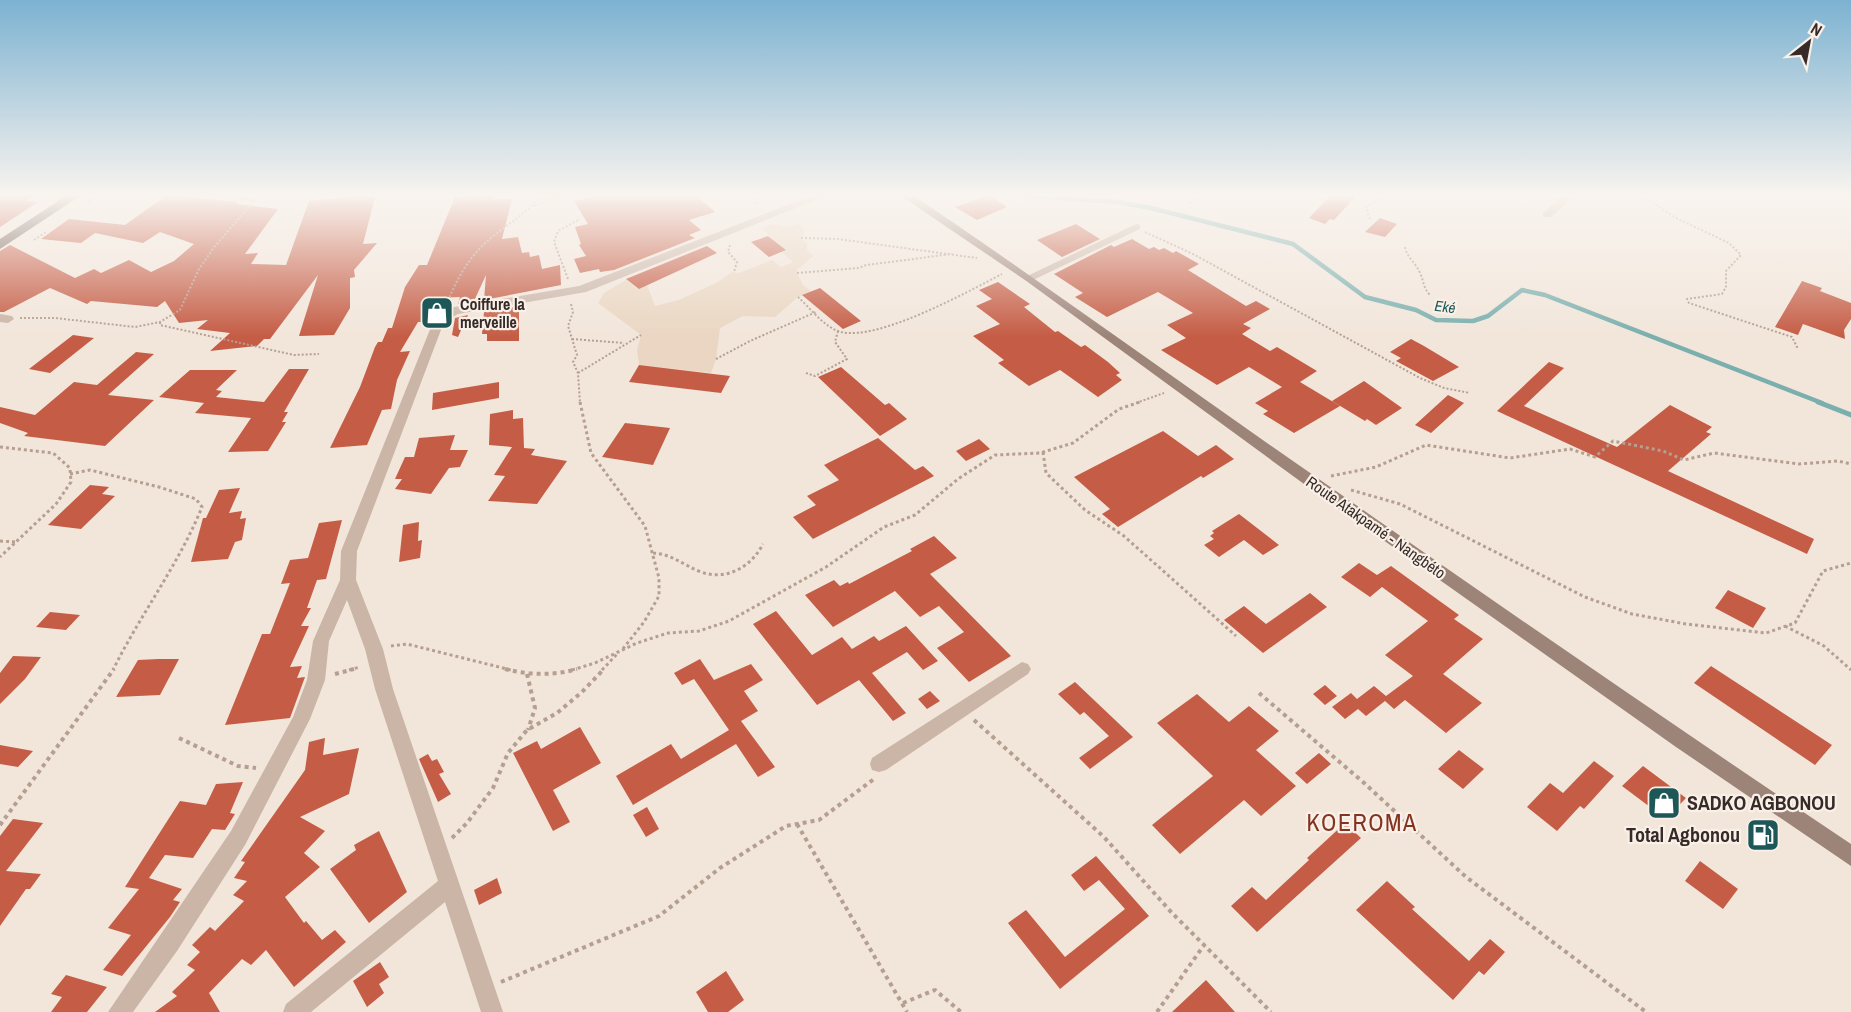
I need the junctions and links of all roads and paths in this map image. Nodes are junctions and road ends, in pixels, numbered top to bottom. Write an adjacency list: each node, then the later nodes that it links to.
1 (220, 241): 24 (path)
2 (487, 241): 21 (path)
3 (554, 241): 18 (path)
4 (703, 241): 18 (street)
5 (730, 241): 15 (path)
6 (855, 241): 12 (path)
7 (974, 241): 13 (main road, Route Atakpamé - Nangbéto)
8 (1106, 241): 17 (street)
9 (1166, 241): 35 (path)
10 (1725, 241): 29 (path)
11 (1405, 247): 19 (path)
12 (954, 254): 13 (path); 16 (path)
13 (996, 256): 14 (main road, Route Atakpamé - Nangbéto)
14 (1014, 268): 17 (main road, Route Atakpamé - Nangbéto); 25 (path)
15 (734, 272)
16 (797, 273)
17 (1029, 278): 34 (main road, Route Atakpamé - Nangbéto)
18 (570, 291): 21 (street); 27 (path)
19 (1430, 295)
20 (798, 297): 22 (path)
21 (454, 311): 47 (street)
22 (816, 312): 25 (path); 31 (path)
23 (4, 319): 24 (path)
24 (160, 322): 30 (path)
25 (838, 331): 33 (path)
26 (641, 335): 28 (path)
27 (572, 339): 28 (path); 32 (path)
28 (625, 343): 32 (path)
29 (1798, 349)
30 (319, 354)
31 (716, 359)
32 (578, 373): 44 (path)
33 (806, 373)
34 (1179, 387): 37 (path); 40 (main road, Route Atakpamé - Nangbéto)
35 (1470, 393)
36 (0, 447): 39 (path)
37 (1044, 452): 49 (path); 50 (path)
38 (1851, 464): 40 (path)
39 (70, 474): 42 (path); 63 (path)
40 (1314, 484): 48 (path); 65 (main road, Route Atakpamé - Nangbéto)
41 (0, 541): 42 (path)
42 (17, 542): 45 (path)
43 (763, 544): 44 (path)
44 (653, 553): 50 (path)
45 (0, 557)
46 (1851, 563): 48 (path)
47 (348, 580): 51 (street); 55 (street)
48 (1785, 626): 53 (path)
49 (1236, 636)
50 (618, 653): 54 (path); 58 (path)
51 (376, 655): 54 (path); 55 (path); 64 (street)
52 (1022, 669): 57 (street)
53 (1851, 670)
54 (527, 674): 58 (path)
55 (316, 680): 61 (street)
56 (1259, 693): 77 (path)
57 (961, 709): 60 (street); 67 (path)
58 (527, 730): 64 (path)
59 (178, 738): 61 (path)
60 (879, 764): 62 (path)
61 (273, 771): 70 (street)
62 (797, 824): 68 (path); 69 (path)
63 (0, 825)
64 (438, 852): 66 (street)
65 (1851, 856)
66 (449, 885): 68 (street); 71 (street)
67 (1204, 945): 75 (path); 76 (path)
68 (483, 990): 72 (street)
69 (903, 1004): 73 (path); 74 (path)
70 (119, 1012)
71 (294, 1012)
72 (492, 1012)
73 (907, 1012)
74 (961, 1012)
75 (1157, 1012)
76 (1271, 1012)
77 (1646, 1012)

